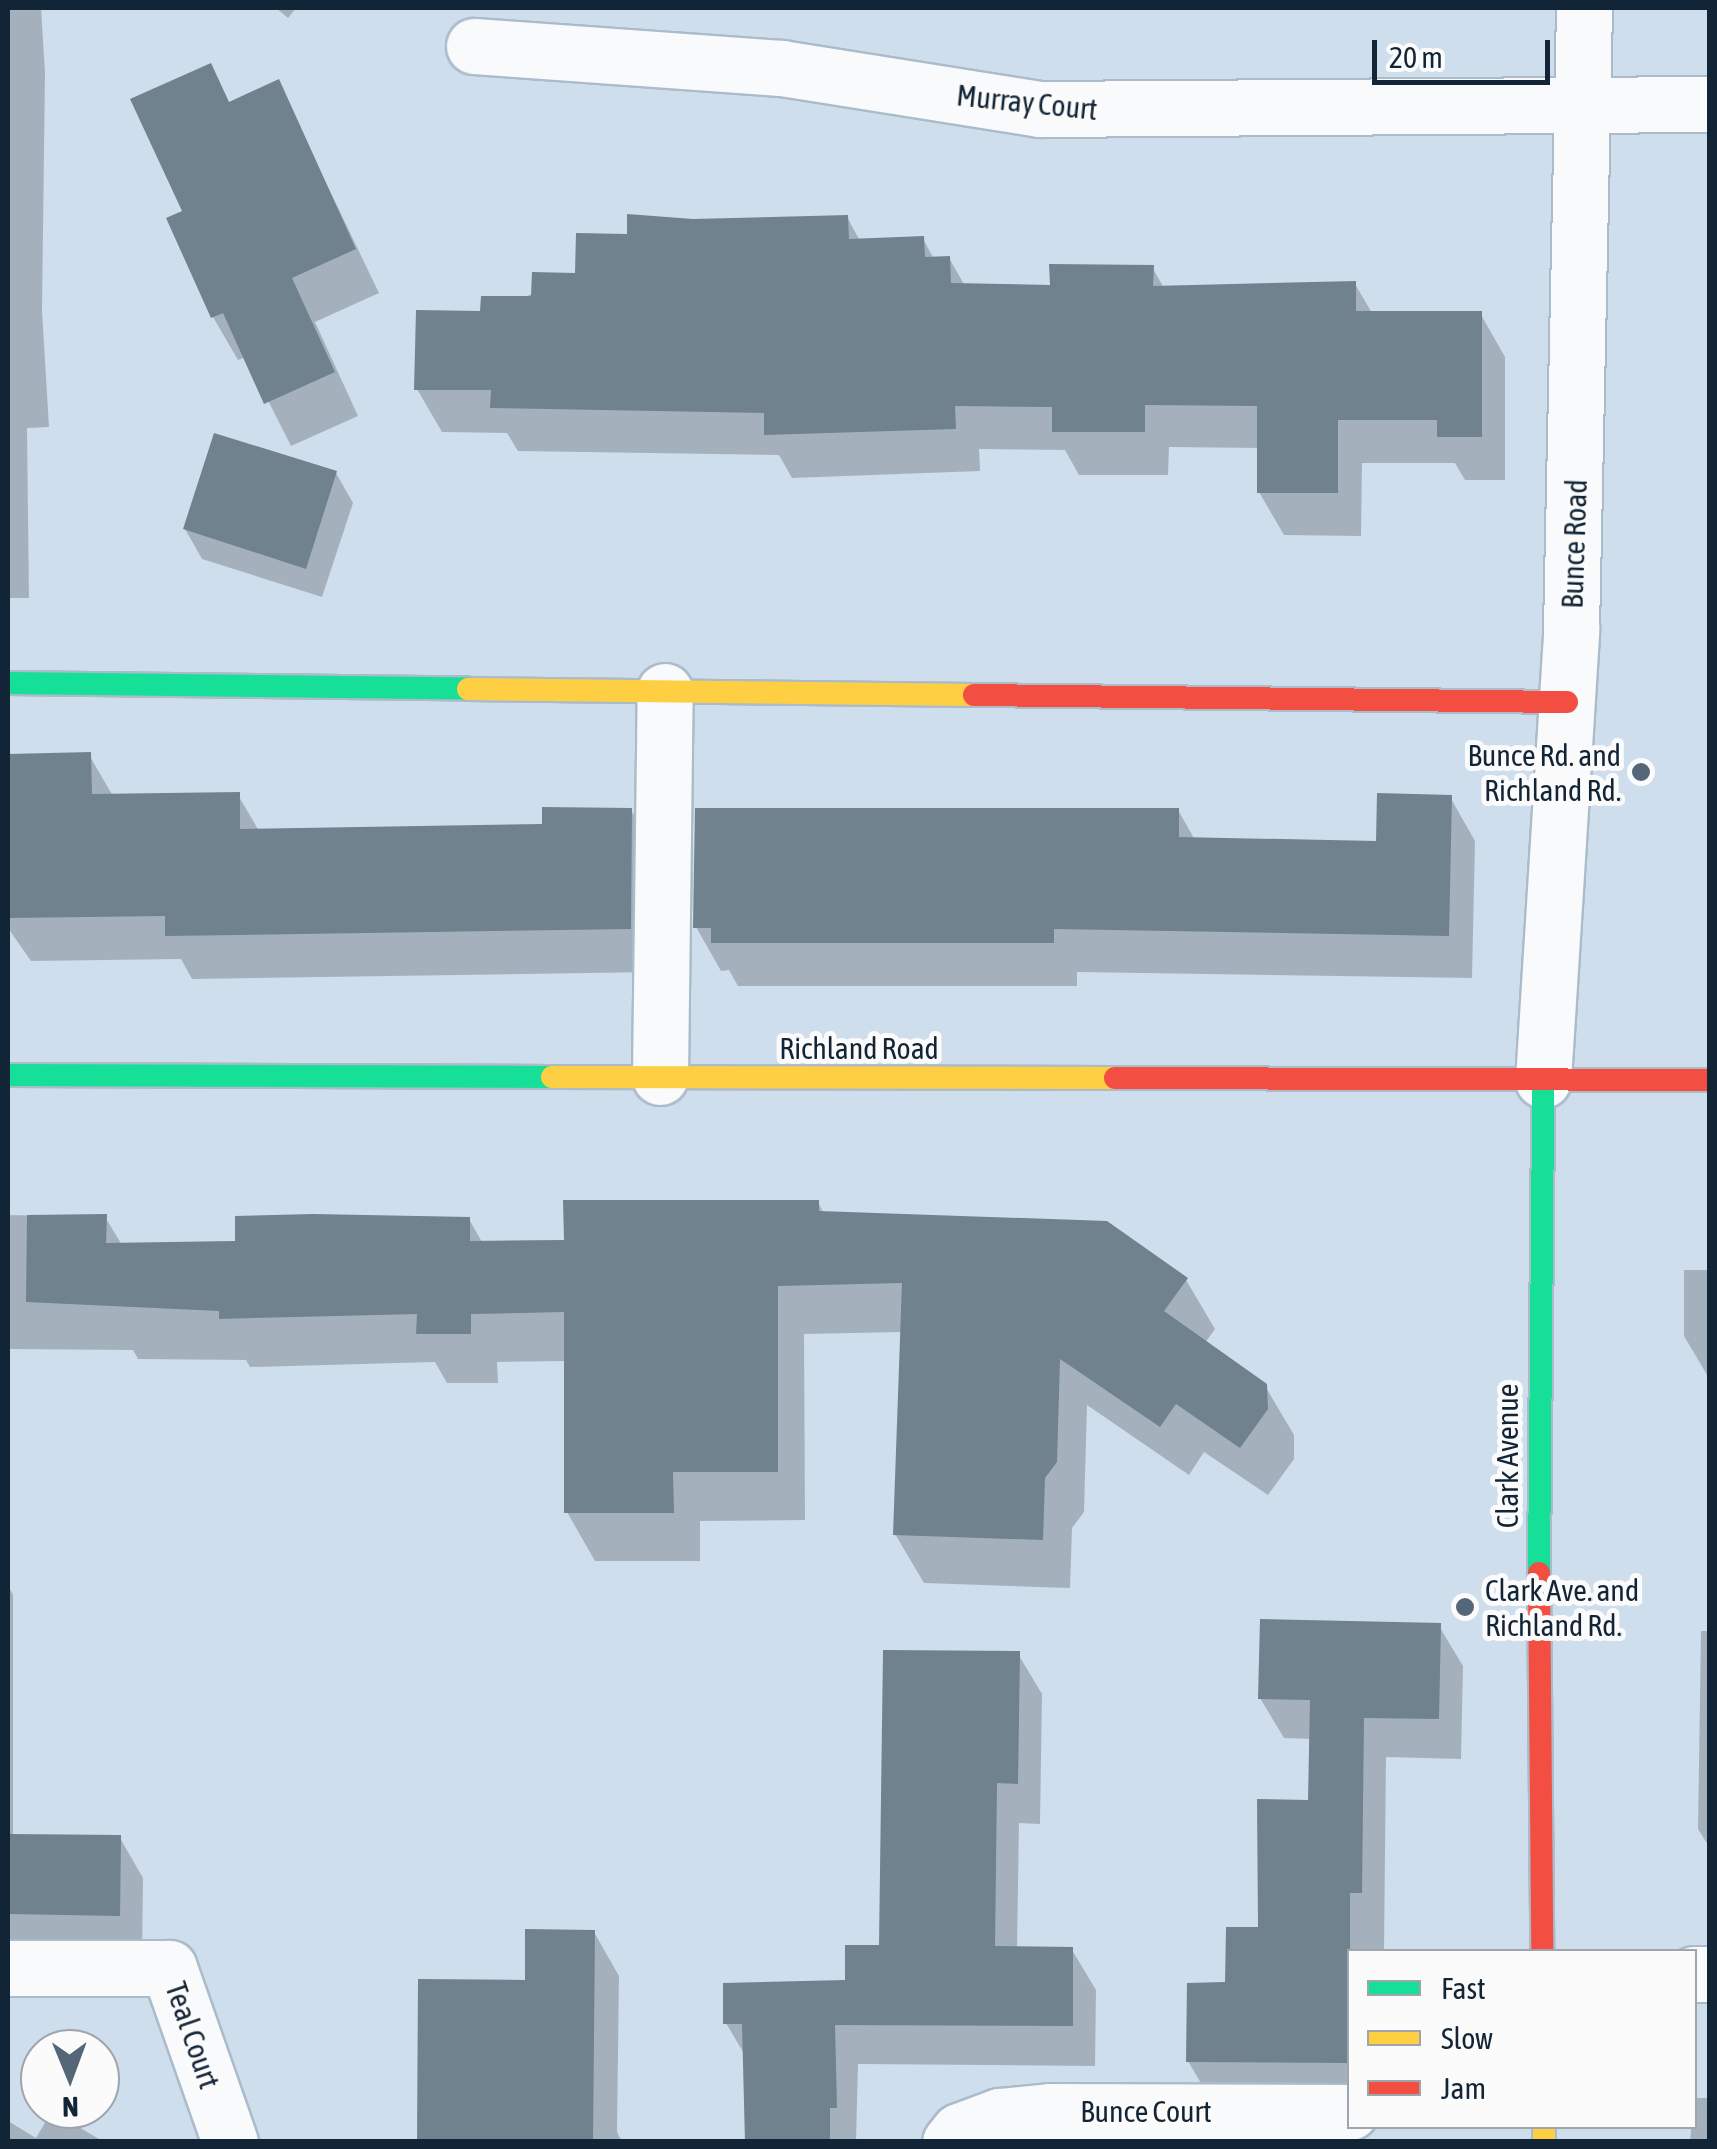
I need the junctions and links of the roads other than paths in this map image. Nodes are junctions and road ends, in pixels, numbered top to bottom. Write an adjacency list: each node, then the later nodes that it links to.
1 (1584, 8): 4 (street, Bunce Road)
2 (474, 46): 4 (street, Murray Court)
3 (1710, 104): 4 (street, Murray Court)
4 (1583, 105): 7 (street, Bunce Road)
5 (8, 683): 6 (street)
6 (666, 691): 7 (street); 9 (street)
7 (1566, 702): 10 (street, Bunce Road)
8 (8, 1075): 9 (street, Richland Road)
9 (660, 1077): 10 (street, Richland Road)
10 (1543, 1080): 11 (street, Richland Road); 12 (street, Clark Avenue)
11 (1710, 1080)
12 (1542, 1949)
13 (8, 1968): 15 (street, Teal Court)
14 (1347, 2112): 16 (street, Bunce Court)
15 (230, 2142)
16 (950, 2142)

